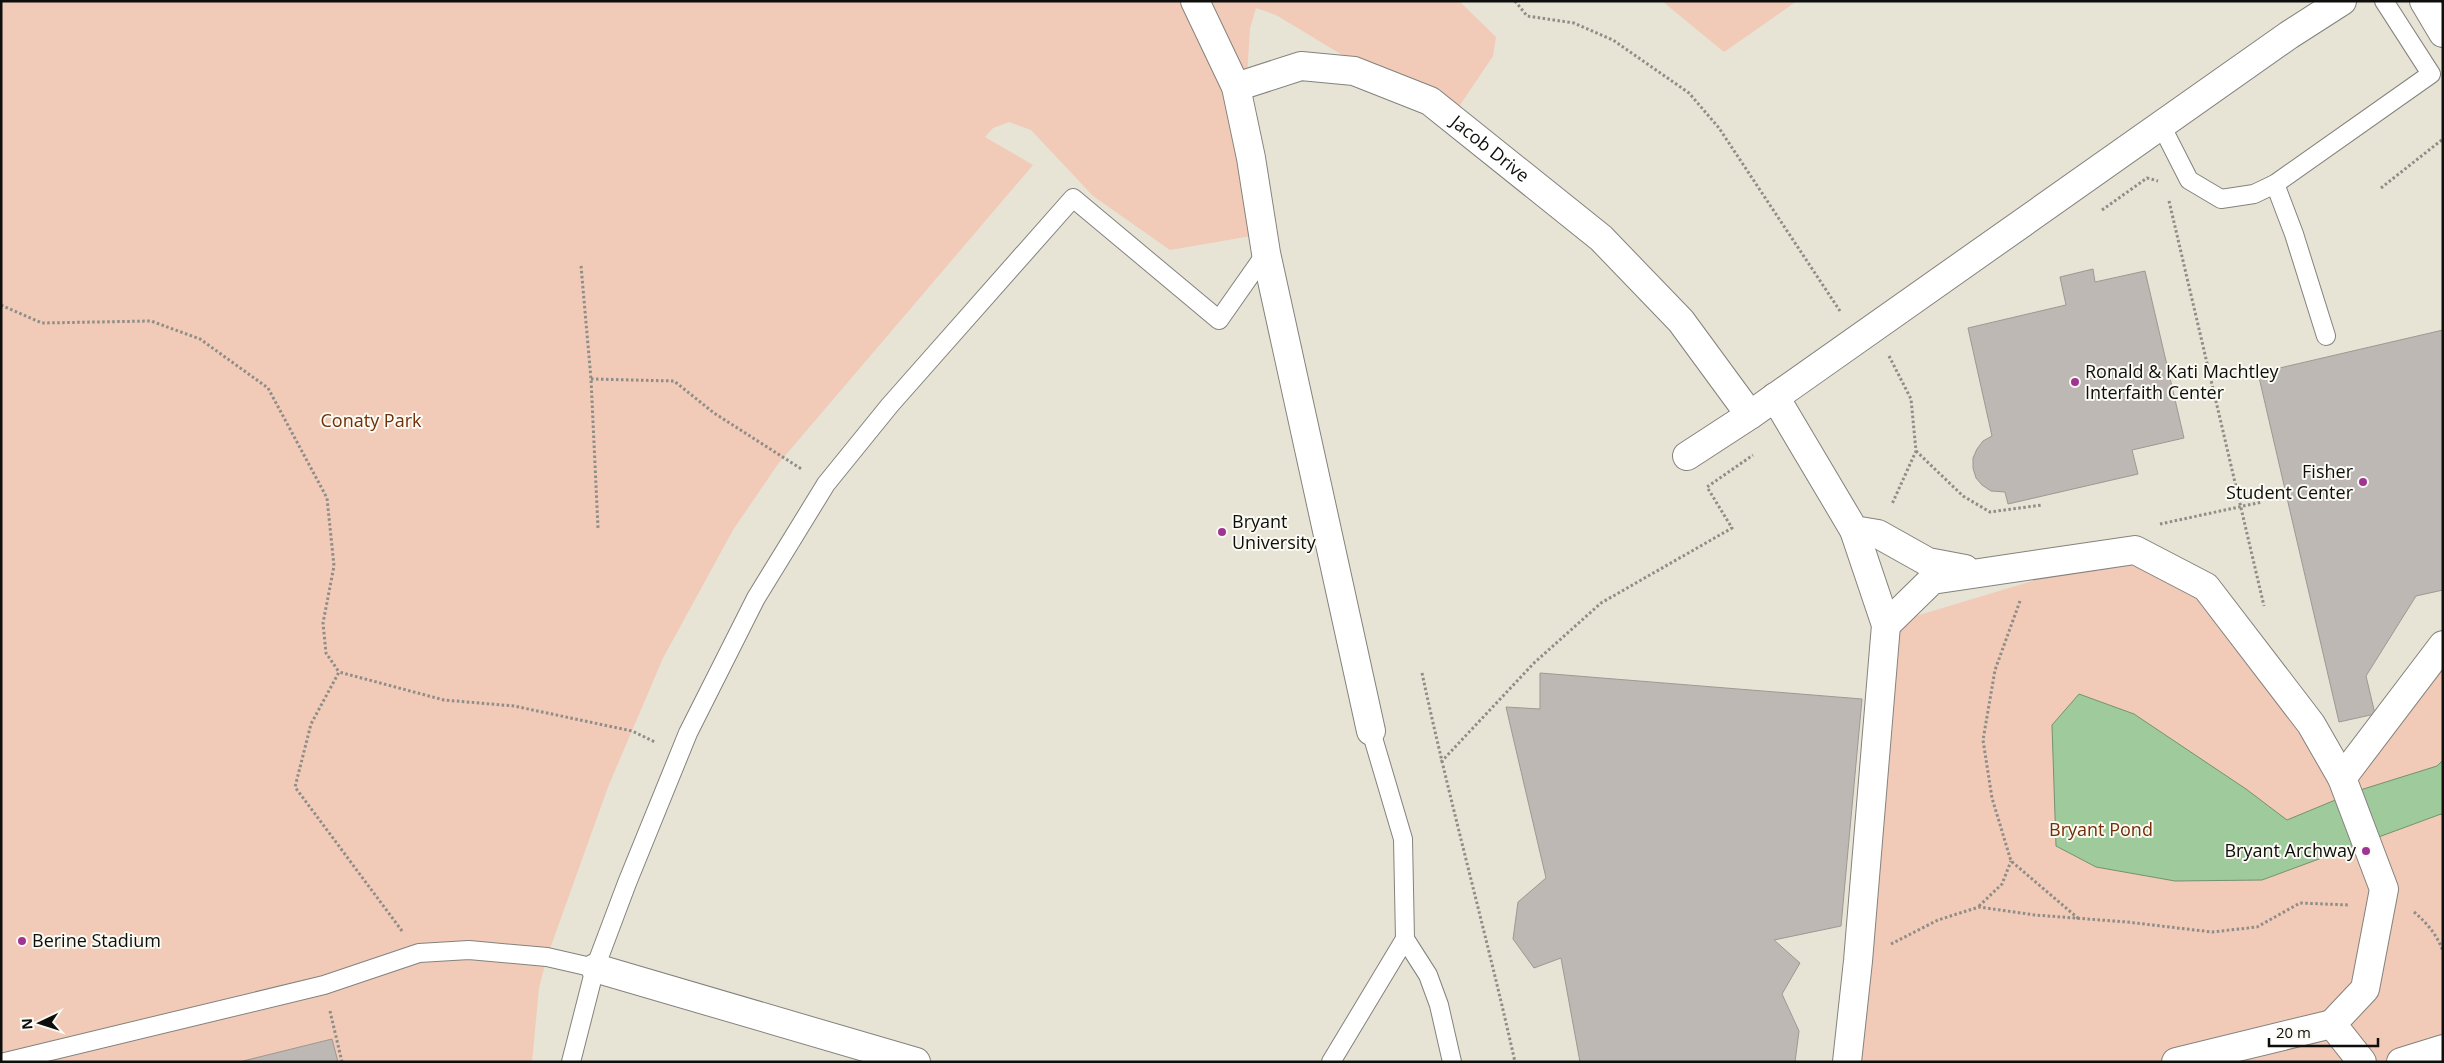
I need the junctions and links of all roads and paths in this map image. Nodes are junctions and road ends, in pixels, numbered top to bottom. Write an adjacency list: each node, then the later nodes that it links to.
1 (1195, 1): 7 (street)
2 (1515, 1): 19 (path)
3 (2342, 1): 8 (street)
4 (2384, 1): 11 (lane)
5 (2424, 1): 6 (street)
6 (2443, 33)
7 (1236, 87): 15 (street); 23 (street, Jacob Drive)
8 (2161, 124): 11 (lane); 19 (street)
9 (2443, 140): 12 (path)
10 (2165, 182): 14 (path)
11 (2275, 184): 18 (lane)
12 (2381, 188)
13 (2167, 192): 30 (path)
14 (2099, 212)
15 (1266, 253): 27 (lane); 41 (street)
16 (581, 266): 21 (path)
17 (1, 305): 39 (path)
18 (2326, 336)
19 (1859, 338): 22 (street)
20 (1884, 364): 25 (path)
21 (591, 379): 27 (path); 32 (path)
22 (1775, 397): 23 (street); 24 (street)
23 (1750, 415): 26 (street)
24 (1792, 428): 33 (street); 43 (path)
25 (1916, 451): 29 (path); 33 (path)
26 (1687, 456)
27 (826, 484): 42 (lane)
28 (2262, 502): 30 (path)
29 (2042, 505)
30 (2241, 507): 31 (path); 36 (path)
31 (2160, 524)
32 (598, 528)
33 (1866, 532): 35 (street); 37 (street)
34 (2033, 565): 35 (street); 44 (street); 45 (path)
35 (1977, 572): 37 (street)
36 (2265, 610)
37 (1886, 625): 53 (street)
38 (2443, 645): 44 (street)
39 (339, 672): 42 (path); 52 (path)
40 (1422, 673): 43 (path)
41 (1371, 731): 49 (lane)
42 (680, 753): 54 (lane)
43 (1441, 762): 64 (path)
44 (2342, 778): 46 (street)
45 (2011, 861): 47 (path); 48 (path)
46 (2382, 899): 48 (path); 50 (path); 56 (street)
47 (1979, 907): 48 (path); 53 (path)
48 (2080, 920)
49 (1405, 939): 62 (lane); 63 (lane)
50 (2441, 940): 51 (path)
51 (2443, 951)
52 (419, 953): 54 (lane); 55 (lane)
53 (1858, 961): 65 (street)
54 (595, 968): 60 (lane); 61 (street)
55 (324, 985): 58 (lane); 59 (path)
56 (2332, 1024): 66 (street); 67 (street)
57 (2443, 1049): 68 (street)
58 (5, 1062)
59 (342, 1062)
60 (571, 1062)
61 (916, 1062)
62 (1331, 1062)
63 (1452, 1062)
64 (1515, 1062)
65 (1847, 1062)
66 (2176, 1062)
67 (2362, 1062)
68 (2401, 1062)

